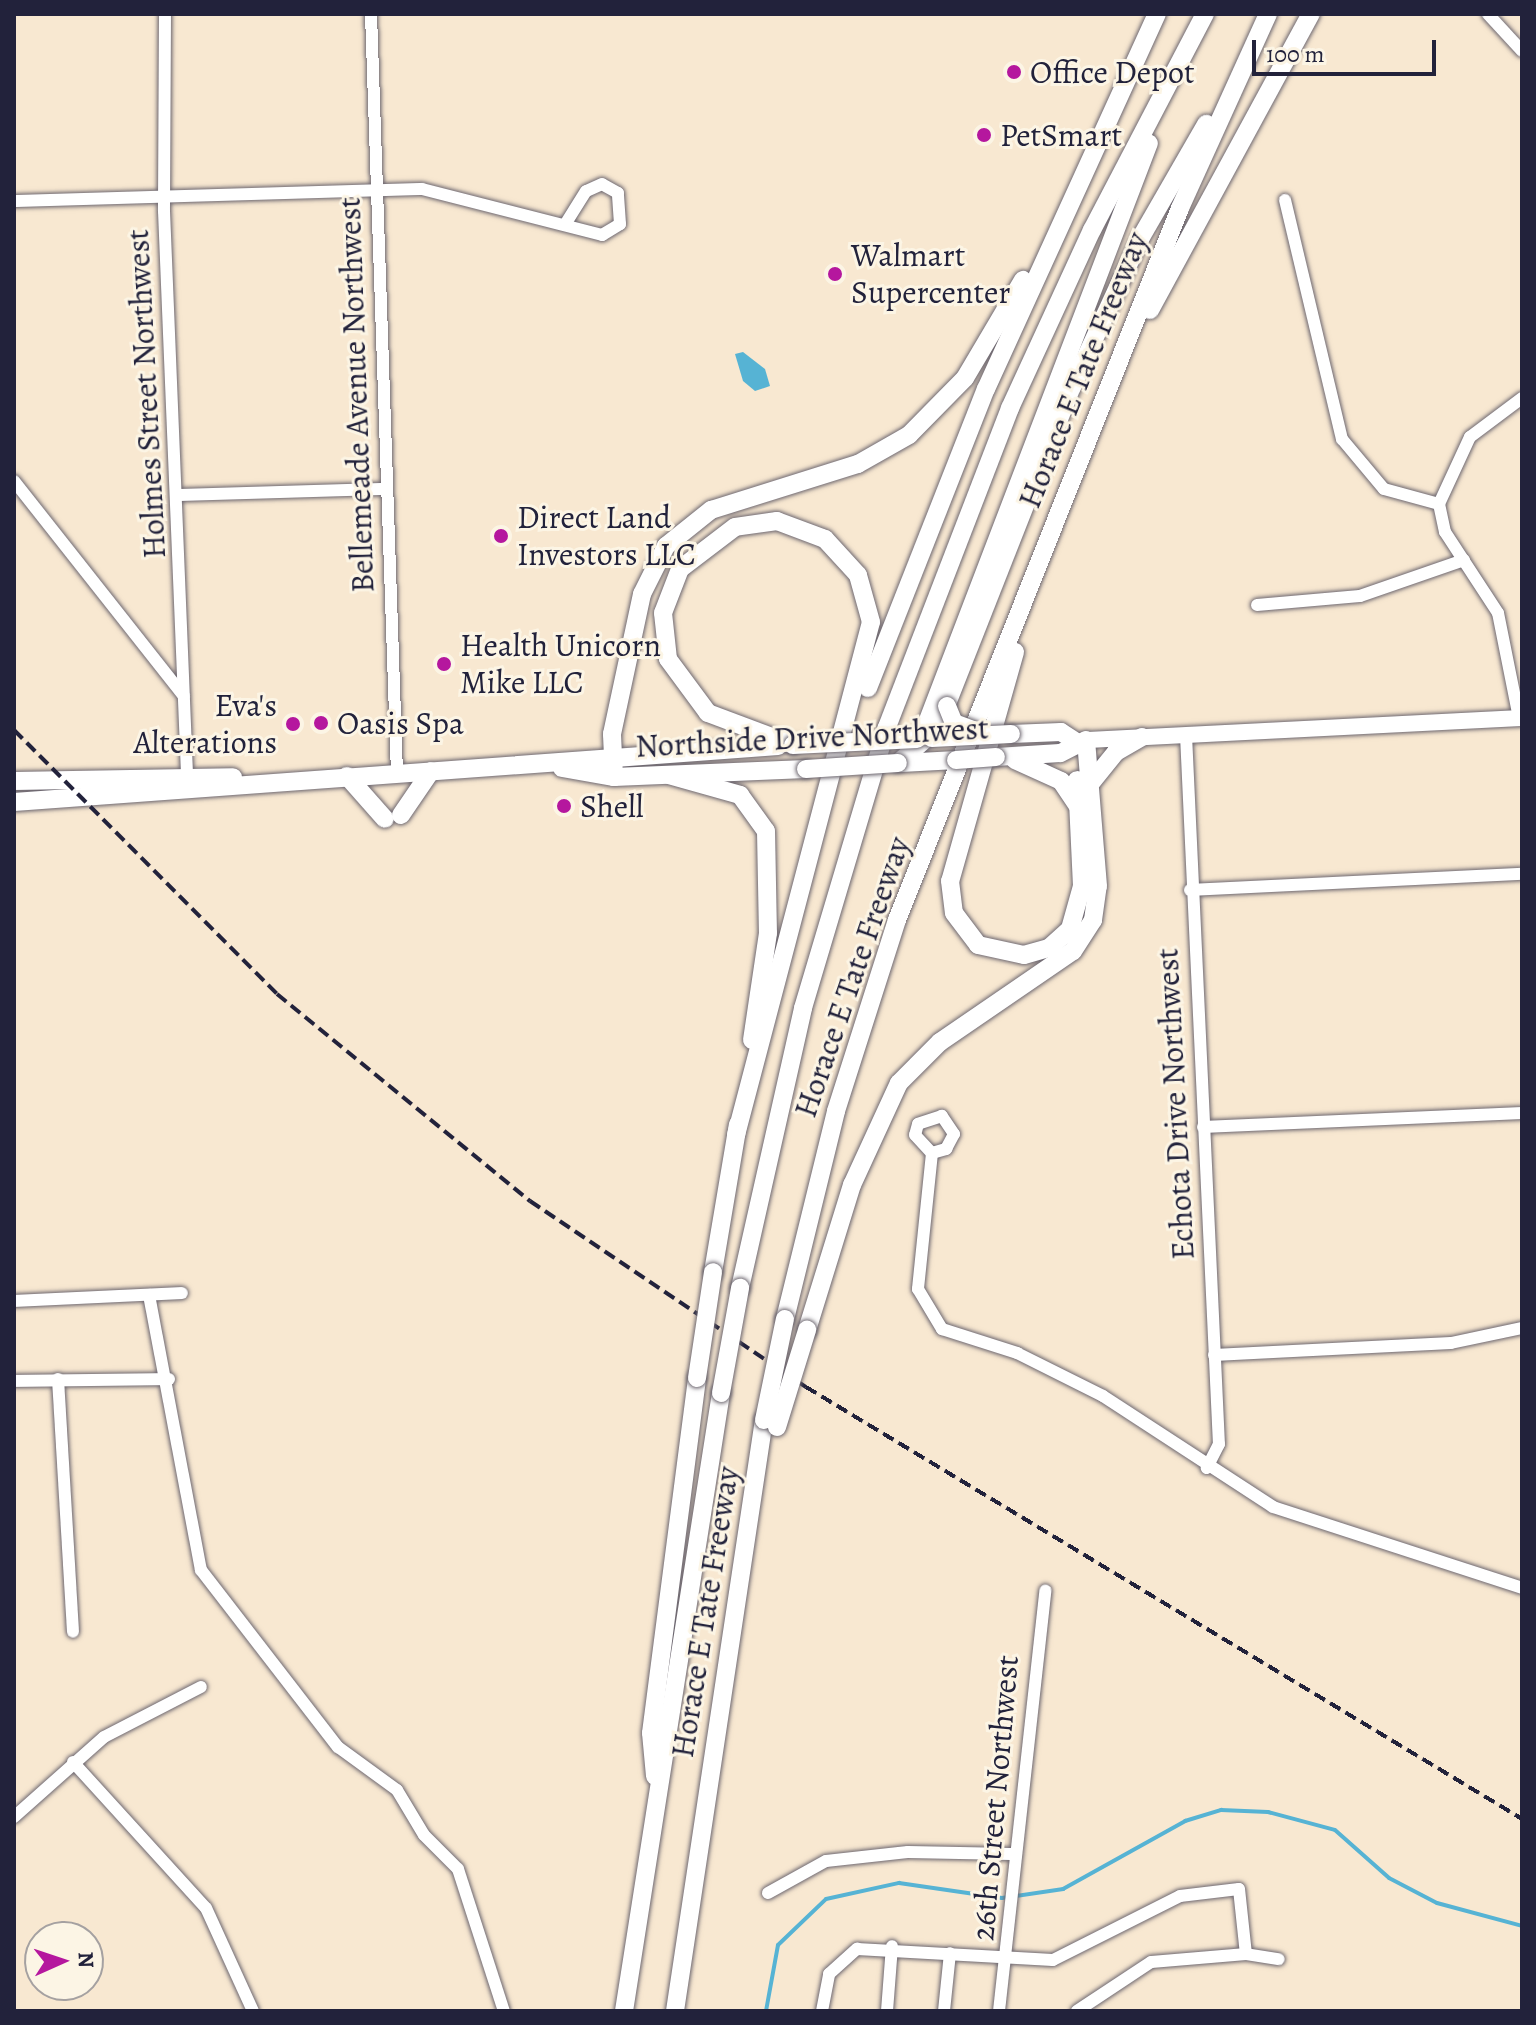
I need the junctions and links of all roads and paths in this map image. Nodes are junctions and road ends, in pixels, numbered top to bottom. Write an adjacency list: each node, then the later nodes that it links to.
1 (165, 14): 14 (street, Holmes Street Northwest)
2 (371, 14): 13 (street, Bellemeade Avenue Northwest)
3 (1157, 14): 12 (highway)
4 (1169, 14): 12 (highway)
5 (1205, 14): 10 (highway, Horace E Tate Freeway)
6 (1268, 14): 9 (highway, Horace E Tate Freeway)
7 (1311, 14): 19 (highway)
8 (1488, 14): 11 (street)
9 (1255, 39): 19 (highway, Horace E Tate Freeway); 29 (highway)
10 (1188, 47): 31 (highway); 75 (highway, Horace E Tate Freeway, bridge)
11 (1522, 51)
12 (1090, 156): 17 (highway)
13 (375, 188): 14 (street); 18 (street); 22 (street, Bellemeade Avenue Northwest)
14 (166, 196): 16 (street); 23 (street, Holmes Street Northwest)
15 (1285, 200): 25 (street)
16 (14, 201)
17 (1066, 205): 37 (highway); 48 (highway)
18 (565, 225): 18 (street)
19 (1106, 393): 24 (highway, Horace E Tate Freeway)
20 (1522, 398): 25 (street)
21 (14, 481): 28 (street)
22 (383, 489): 23 (street); 44 (street, Bellemeade Avenue Northwest)
23 (177, 495): 28 (street, Holmes Street Northwest)
24 (1063, 501): 53 (highway); 68 (highway, Horace E Tate Freeway, bridge)
25 (1439, 504): 26 (street)
26 (1464, 560): 27 (street); 30 (street)
27 (1257, 605)
28 (185, 699): 43 (street, Holmes Street Northwest)
29 (947, 706): 31 (highway); 32 (highway, bridge)
30 (1521, 718): 33 (main road, Northside Drive Northwest)
31 (925, 733): 32 (highway, Northside Drive Northwest, bridge); 36 (highway, Northside Drive Northwest, bridge); 39 (highway); 40 (highway)
32 (1019, 734): 35 (highway, Northside Drive Northwest)
33 (1186, 735): 34 (main road, Northside Drive Northwest); 55 (street, Echota Drive Northwest)
34 (1142, 737): 35 (main road, Northside Drive Northwest); 51 (highway)
35 (1081, 741): 38 (highway, Northside Drive Northwest); 51 (highway); 53 (highway)
36 (793, 745): 37 (highway, Northside Drive Northwest); 48 (highway)
37 (612, 754): 41 (highway, Northside Drive Northwest); 47 (highway)
38 (1019, 758): 39 (highway, Northside Drive Northwest, bridge); 53 (highway)
39 (956, 760): 40 (highway, Northside Drive Northwest)
40 (898, 763): 45 (highway, Northside Drive Northwest, bridge)
41 (550, 766): 42 (highway, Northside Drive Northwest); 47 (highway, Northside Drive Northwest)
42 (431, 771): 44 (highway, Northside Drive Northwest); 46 (highway)
43 (187, 773): 49 (highway, Northside Drive Northwest); 50 (highway, Northside Drive Northwest)
44 (397, 773): 46 (highway, Northside Drive Northwest)
45 (669, 775): 47 (highway, Northside Drive Northwest); 58 (highway)
46 (347, 776): 49 (highway, Northside Drive Northwest)
47 (614, 777)
48 (835, 777): 58 (highway)
49 (260, 779): 52 (highway, Northside Drive Northwest)
50 (14, 781)
51 (1090, 784): 68 (highway, bridge)
52 (14, 802)
53 (1079, 807)
54 (1522, 874): 55 (street)
55 (1190, 890): 57 (street, Echota Drive Northwest)
56 (1522, 1113): 57 (street)
57 (1203, 1127): 64 (street, Echota Drive Northwest)
58 (736, 1135): 75 (highway, bridge)
59 (932, 1153): 69 (street)
60 (182, 1293): 61 (street)
61 (149, 1295): 62 (street); 66 (street)
62 (14, 1301)
63 (1522, 1328): 64 (street)
64 (1214, 1355): 69 (street, Echota Drive Northwest)
65 (58, 1379): 66 (street); 67 (street); 72 (street)
66 (169, 1379): 85 (street)
67 (14, 1381)
68 (771, 1424): 87 (highway, Horace E Tate Freeway)
69 (1207, 1468): 70 (street)
70 (1522, 1588)
71 (1045, 1591): 77 (street, 26th Street Northwest)
72 (73, 1632)
73 (201, 1687): 74 (street)
74 (73, 1762): 76 (street); 84 (street)
75 (658, 1807): 86 (highway, Horace E Tate Freeway)
76 (14, 1817)
77 (1011, 1854): 78 (street); 83 (street, 26th Street Northwest)
78 (768, 1893)
79 (892, 1946): 80 (street); 88 (street); 89 (street)
80 (950, 1953): 83 (street); 90 (street)
81 (1246, 1954): 82 (street); 83 (street); 92 (street)
82 (1279, 1959)
83 (1006, 1960): 91 (street, 26th Street Northwest)
84 (253, 2011)
85 (504, 2011)
86 (624, 2011)
87 (675, 2011)
88 (822, 2011)
89 (887, 2011)
90 (944, 2011)
91 (999, 2011)
92 (1077, 2011)

